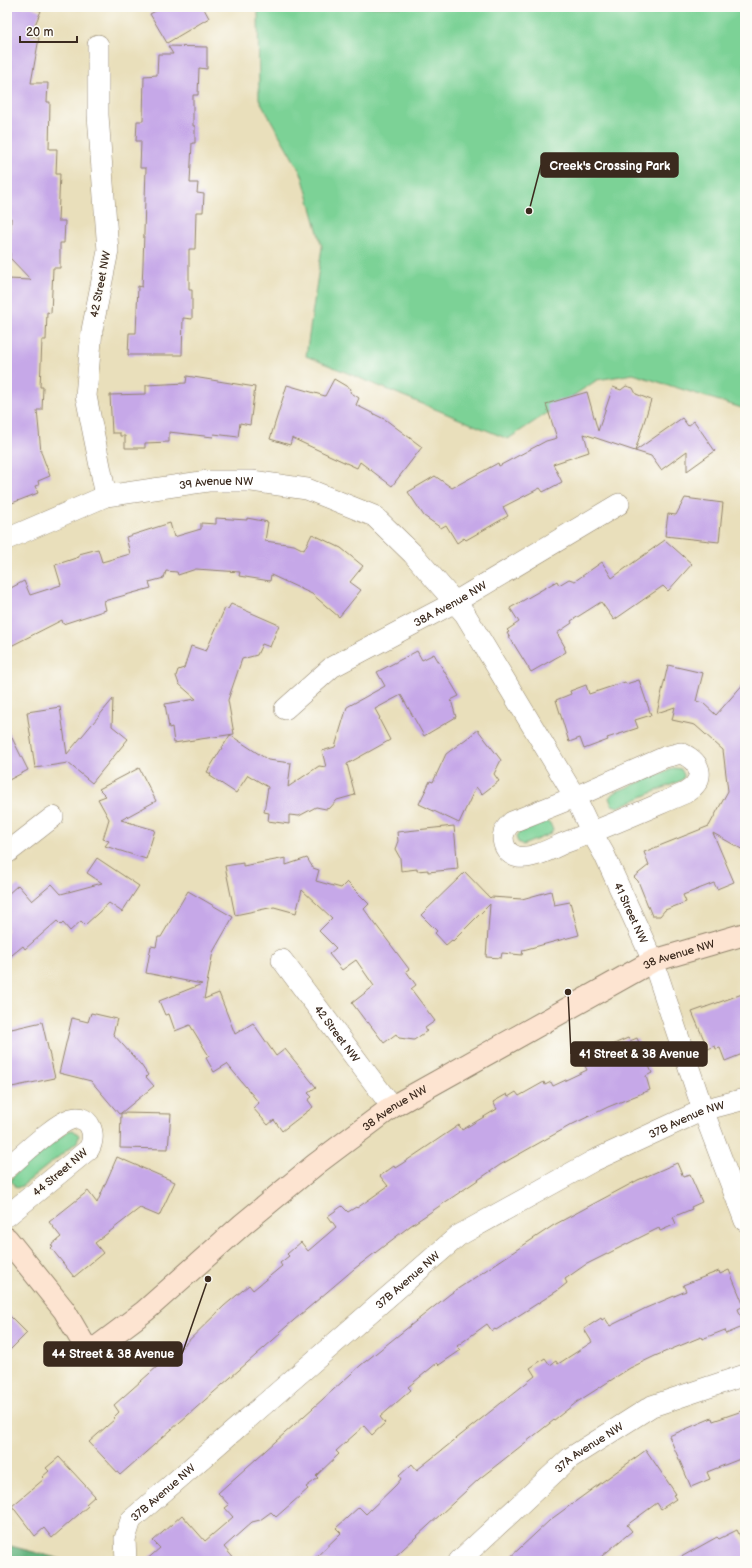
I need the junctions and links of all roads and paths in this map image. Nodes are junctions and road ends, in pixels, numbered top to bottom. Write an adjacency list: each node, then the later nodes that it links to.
1 (98, 45): 2 (street, 42 Street NW)
2 (106, 496): 4 (street, 39 Avenue NW); 5 (street, 39 Avenue NW)
3 (619, 504): 6 (street, 38A Avenue NW)
4 (7, 539)
5 (413, 554): 6 (street, 41 Street NW)
6 (455, 602): 7 (street, 38A Avenue NW); 8 (street, 41 Street NW)
7 (285, 709)
8 (575, 797): 10 (street, 41 Street NW); 10 (street); 10 (street)
9 (53, 817): 11 (street)
10 (592, 833): 14 (street, 41 Street NW)
11 (7, 853)
12 (745, 934): 14 (street, 38 Avenue NW)
13 (282, 960): 16 (street, 42 Street NW)
14 (653, 961): 16 (street, 38 Avenue NW); 17 (street, 41 Street NW)
15 (745, 1099): 17 (street, 37B Avenue NW)
16 (392, 1108): 21 (street, 38 Avenue NW)
17 (703, 1110): 20 (street, 41 Street NW); 23 (street, 37B Avenue NW)
18 (7, 1168): 19 (street, 44 Street NW)
19 (7, 1216)
20 (745, 1221)
21 (7, 1239)
22 (745, 1375): 24 (street, 37A Avenue NW)
23 (126, 1561)
24 (459, 1561)

